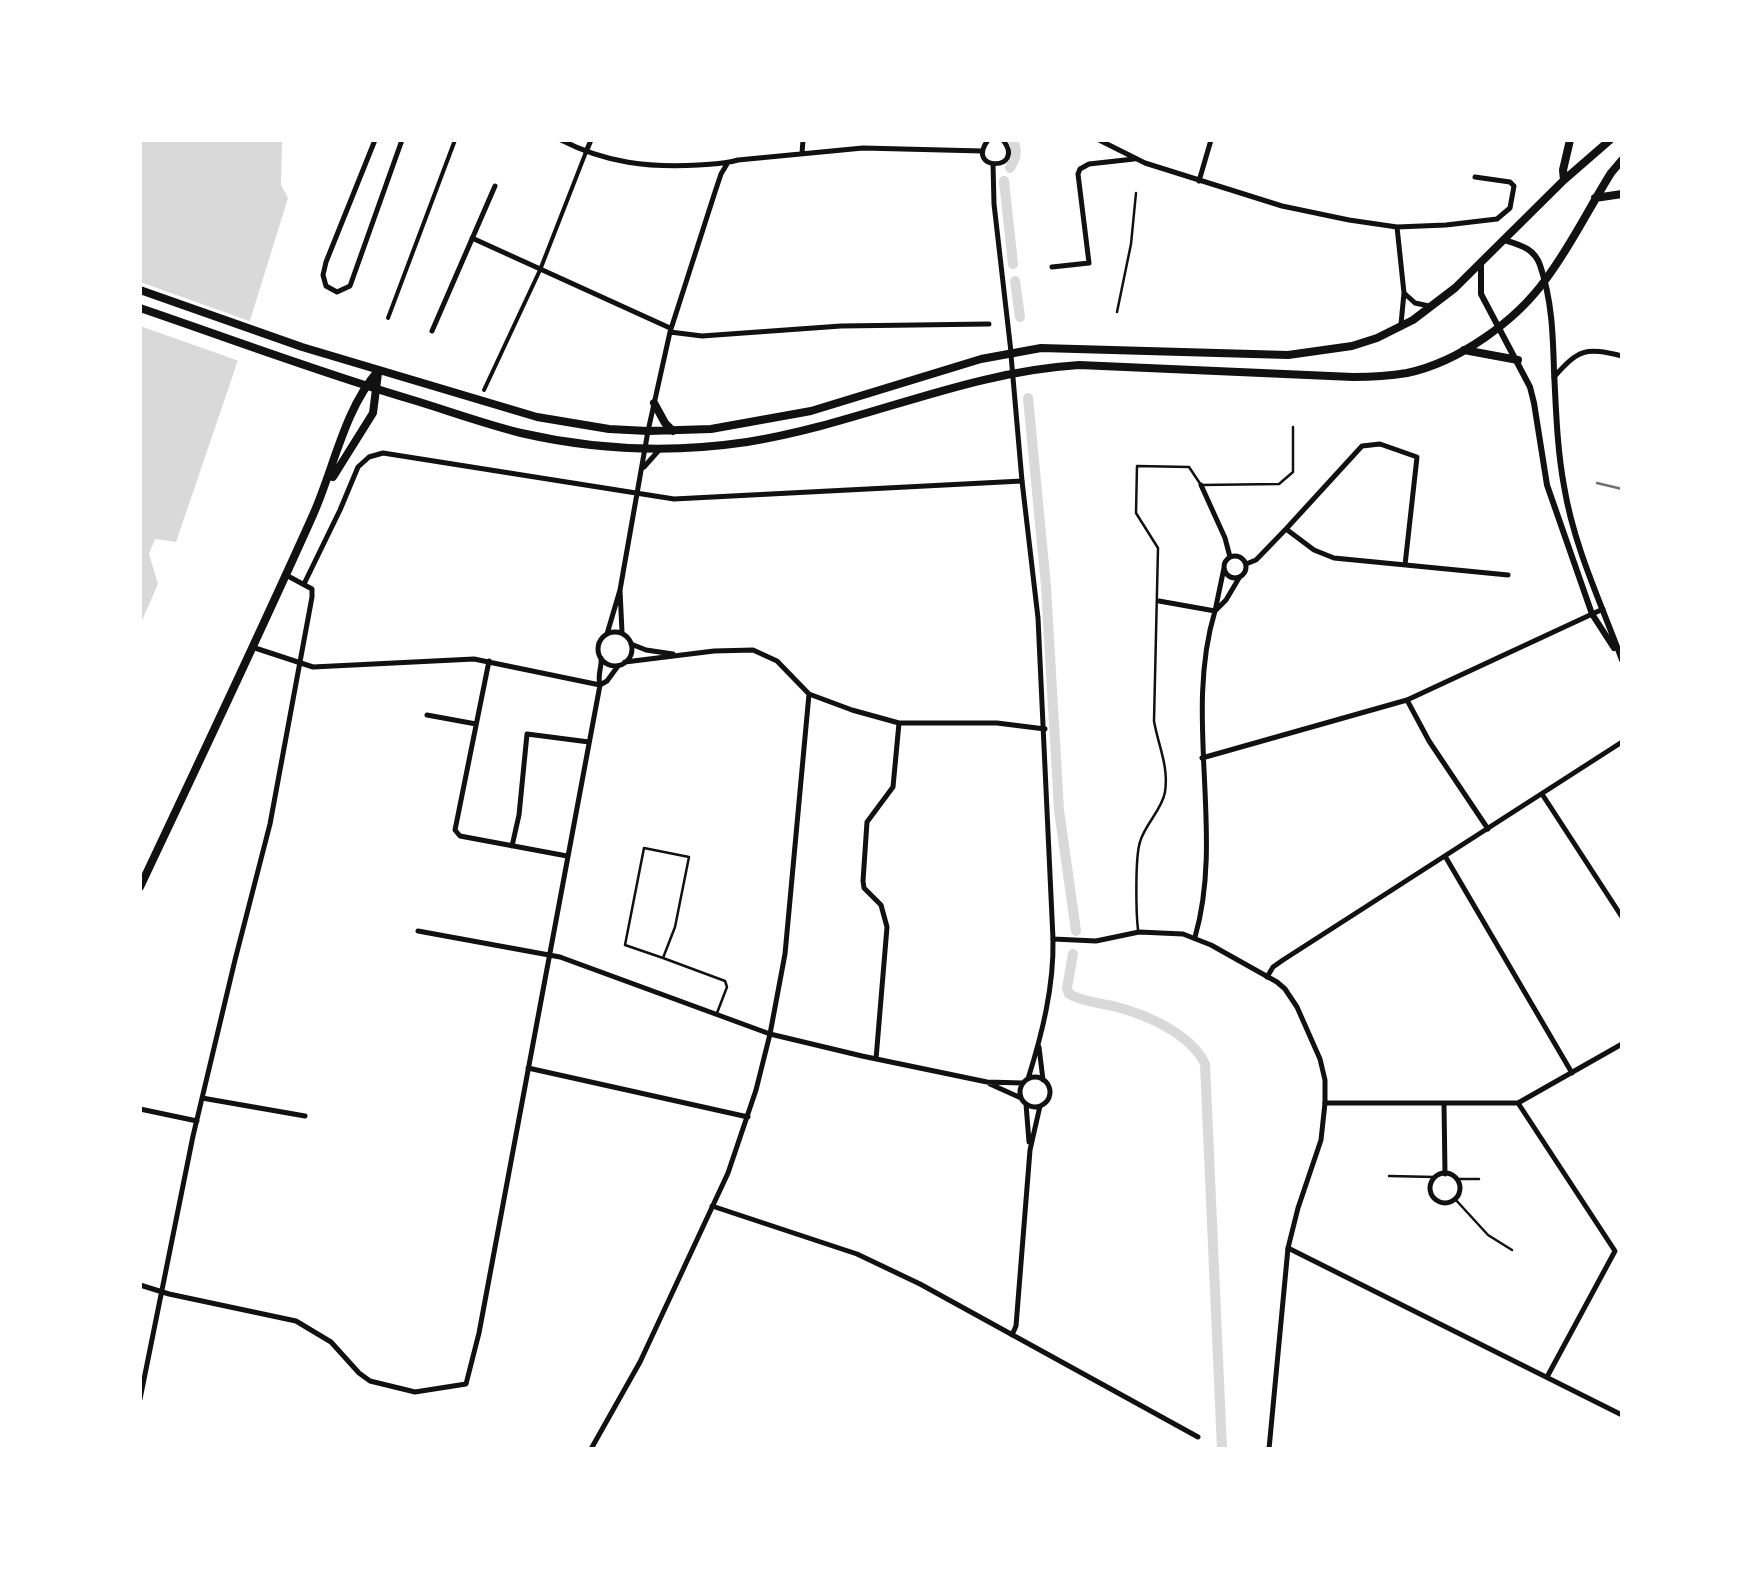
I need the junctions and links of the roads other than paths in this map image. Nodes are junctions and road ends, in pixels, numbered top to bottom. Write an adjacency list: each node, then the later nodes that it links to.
1 (375, 140): 2 (street)
2 (402, 140)
3 (454, 140): 39 (street)
4 (561, 140): 14 (street)
5 (591, 140): 14 (street)
6 (803, 140): 15 (street)
7 (988, 140): 13 (street)
8 (1003, 140): 19 (street)
9 (1099, 140): 16 (street)
10 (1211, 140): 22 (street)
11 (1570, 140): 21 (main road)
12 (1610, 140): 21 (main road)
13 (982, 151): 15 (street); 19 (street)
14 (586, 152): 18 (street); 32 (street)
15 (802, 153): 18 (street)
16 (1134, 159): 22 (street); 31 (street)
17 (1622, 160): 26 (main road)
18 (727, 164): 43 (street)
19 (994, 164): 46 (street)
20 (1475, 177): 27 (street)
21 (1564, 180): 29 (main road)
22 (1200, 181): 27 (street)
23 (495, 186): 28 (street)
24 (1136, 193): 38 (lane)
25 (1622, 194): 26 (main road)
26 (1595, 198): 33 (main road)
27 (1397, 227): 35 (street)
28 (472, 238): 32 (street); 44 (street)
29 (1504, 240): 30 (main road); 33 (main road)
30 (1481, 262): 36 (main road); 42 (main road)
31 (1052, 267)
32 (540, 270): 43 (street); 54 (street)
33 (1545, 282): 42 (main road); 51 (main road)
34 (140, 290): 49 (main road)
35 (1404, 293): 36 (street); 41 (street)
36 (1432, 307): 41 (main road)
37 (140, 308): 52 (main road)
38 (1117, 312)
39 (388, 318)
40 (989, 324): 43 (street)
41 (1401, 326): 46 (main road)
42 (1500, 327): 45 (main road); 48 (main road)
43 (670, 330): 55 (street)
44 (432, 331)
45 (1464, 350): 48 (main road); 50 (main road)
46 (1011, 352): 50 (street); 58 (main road)
47 (1622, 356): 51 (street)
48 (1518, 360): 79 (main road)
49 (378, 370): 52 (main road); 53 (main road); 57 (main road)
50 (1012, 372): 60 (main road); 62 (street)
51 (1554, 377): 77 (main road)
52 (365, 386): 53 (main road); 65 (main road)
53 (377, 390): 59 (main road); 65 (main road)
54 (484, 390)
55 (654, 403): 57 (street); 58 (main road)
56 (1293, 427): 63 (lane)
57 (648, 431): 58 (main road); 59 (street)
58 (673, 431)
59 (645, 448): 60 (main road); 61 (street)
60 (661, 448): 61 (street)
61 (642, 469): 64 (street)
62 (1022, 480): 64 (street); 96 (street)
63 (1201, 485): 67 (street); 76 (lane)
64 (638, 494): 74 (street); 75 (street)
65 (319, 503): 72 (main road)
66 (1286, 530): 68 (street); 69 (street); 69 (street)
67 (1230, 557): 68 (street); 70 (street)
68 (1246, 564): 73 (street)
69 (1405, 566): 71 (street)
70 (1224, 568): 73 (street); 78 (street)
71 (1508, 574)
72 (286, 575): 74 (street); 83 (main road)
73 (1239, 578): 78 (street)
74 (304, 584): 89 (street)
75 (620, 590): 80 (street); 81 (street)
76 (1159, 601): 78 (street); 108 (lane)
77 (1603, 609): 79 (street); 87 (main road)
78 (1214, 611): 99 (street)
79 (1592, 614): 87 (main road); 92 (street)
80 (607, 634): 81 (street); 85 (street)
81 (623, 634): 82 (street)
82 (631, 644): 84 (street); 88 (street)
83 (252, 646): 89 (street); 105 (main road)
84 (676, 654): 88 (street); 91 (street)
85 (601, 658): 88 (street); 90 (street)
86 (489, 661): 89 (street); 90 (street); 95 (street)
87 (1622, 661)
88 (623, 663): 90 (street)
89 (298, 664): 124 (street)
90 (600, 685): 97 (street)
91 (809, 694): 94 (street); 115 (street)
92 (1407, 700): 99 (street); 101 (street)
93 (427, 716): 95 (street)
94 (899, 723): 96 (street); 118 (street)
95 (476, 724): 102 (street)
96 (1044, 729): 110 (street)
97 (590, 742): 102 (street); 103 (street)
98 (1622, 742): 100 (street)
99 (1202, 758): 109 (street)
100 (1542, 794): 101 (street); 106 (street)
101 (1488, 830): 104 (street)
102 (512, 846): 103 (street)
103 (568, 856): 111 (street)
104 (1445, 856): 113 (street); 120 (street)
105 (140, 888)
106 (1622, 917)
107 (418, 932): 111 (street)
108 (1139, 932): 109 (street); 110 (street)
109 (1195, 937): 113 (street)
110 (1054, 939): 116 (street)
111 (550, 955): 114 (street); 119 (street)
112 (664, 958): 112 (lane); 114 (lane)
113 (1266, 976): 126 (street)
114 (717, 1015): 115 (street)
115 (770, 1034): 118 (street); 133 (street)
116 (1039, 1044): 121 (street); 122 (street)
117 (1622, 1044): 120 (street)
118 (876, 1059): 123 (street)
119 (528, 1068): 133 (street); 146 (street)
120 (1572, 1073): 129 (street)
121 (1044, 1080): 122 (street); 130 (street)
122 (1026, 1081): 123 (street); 125 (street)
123 (987, 1082): 125 (street)
124 (202, 1098): 132 (street); 134 (street)
125 (1021, 1098): 128 (street)
126 (1325, 1103): 127 (street); 143 (street)
127 (1444, 1103): 129 (street); 136 (street)
128 (1026, 1104): 130 (street); 135 (street)
129 (1518, 1104): 148 (street)
130 (1040, 1106): 135 (street)
131 (140, 1109): 134 (street)
132 (305, 1116)
133 (748, 1117): 142 (street)
134 (197, 1120): 146 (street)
135 (1030, 1150): 147 (street)
136 (1445, 1174): 138 (street); 140 (street)
137 (1388, 1176): 138 (lane)
138 (1435, 1177): 141 (street)
139 (1479, 1178): 140 (lane)
140 (1456, 1179): 141 (street)
141 (1455, 1199): 144 (lane)
142 (712, 1206): 147 (street); 152 (street)
143 (1288, 1248): 148 (street); 153 (street)
144 (1512, 1250)
145 (140, 1285): 146 (street)
146 (160, 1292): 149 (street)
147 (1012, 1335): 151 (street)
148 (1547, 1377): 150 (street)
149 (140, 1399)
150 (1622, 1415)
151 (1198, 1436)
152 (591, 1449)
153 (1269, 1449)

